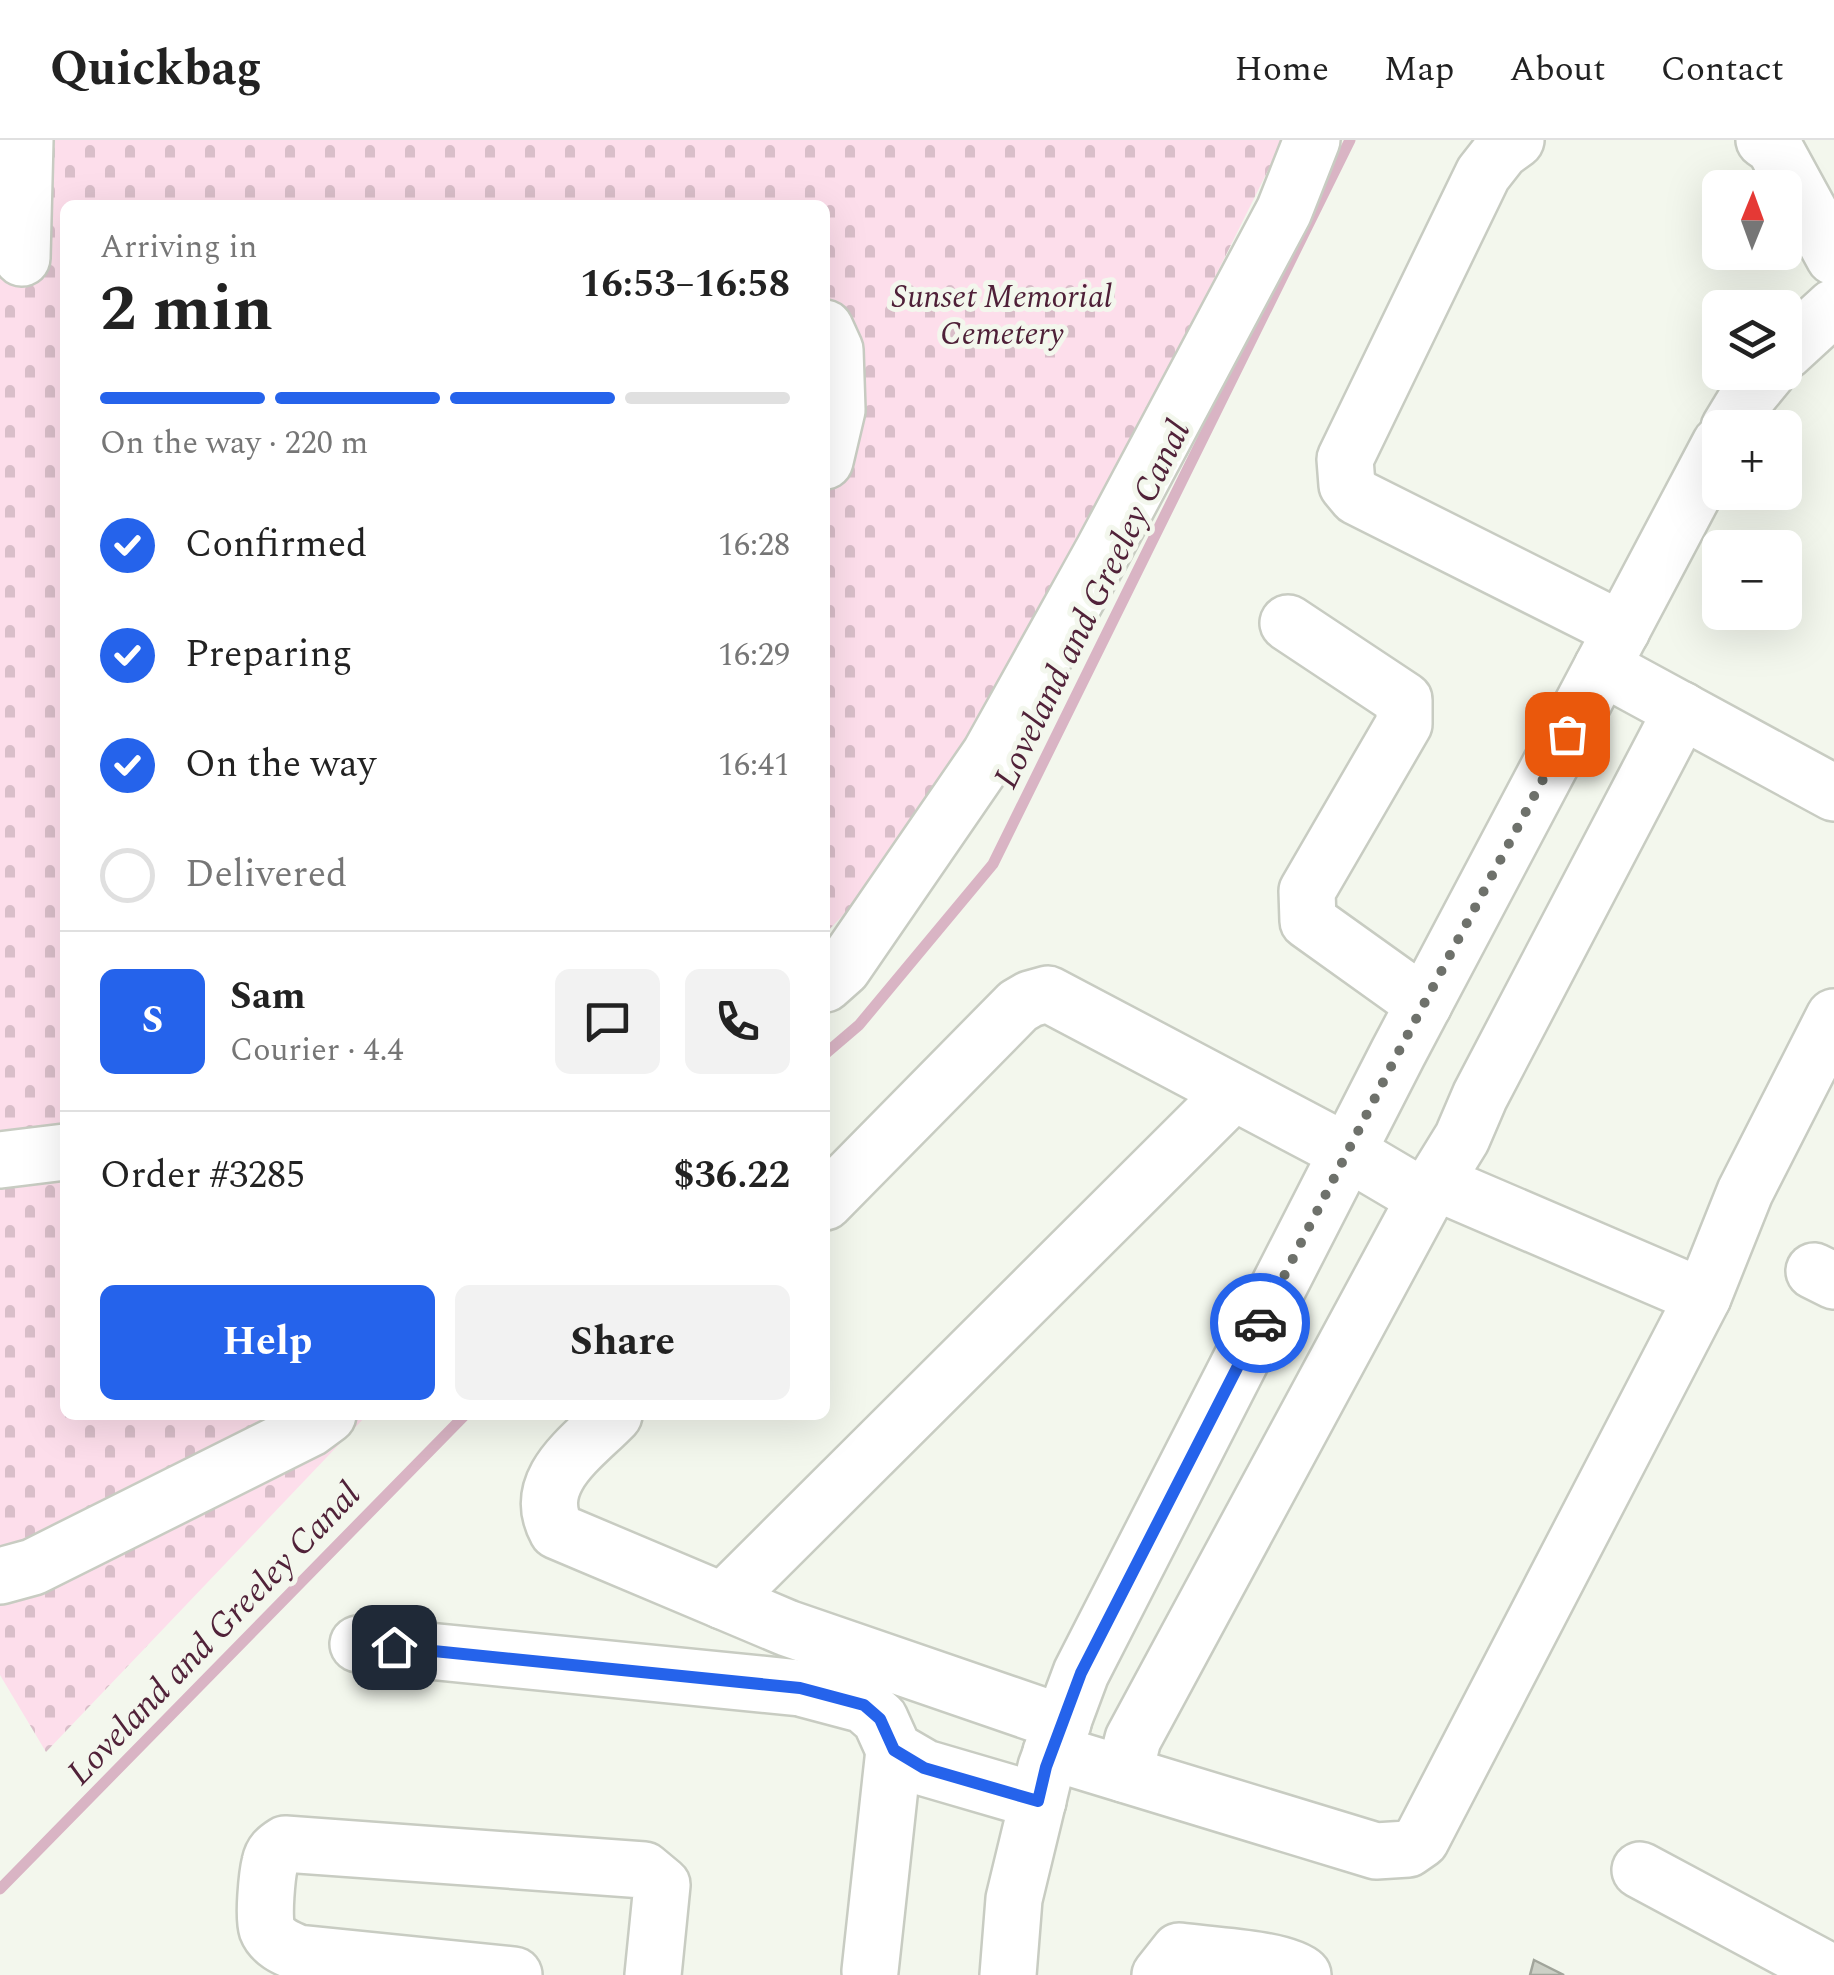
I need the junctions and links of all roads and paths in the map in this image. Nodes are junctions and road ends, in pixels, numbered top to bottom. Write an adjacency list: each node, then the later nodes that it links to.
1 (25, 140): 6 (street)
2 (1312, 140): 16 (street)
3 (1516, 140): 13 (street)
4 (1764, 140): 5 (street)
5 (1834, 256)
6 (29, 259)
7 (1834, 307): 8 (street)
8 (1802, 336)
9 (830, 339): 10 (street)
10 (830, 441)
11 (1702, 478): 13 (street)
12 (1288, 623): 17 (street)
13 (1612, 648): 14 (street); 17 (street)
14 (1682, 710): 15 (street); 23 (street)
15 (1834, 793)
16 (830, 979)
17 (1424, 1004): 20 (street)
18 (1834, 1017): 25 (street)
19 (1233, 1092): 20 (street); 24 (street); 29 (street)
20 (1348, 1152): 23 (street); 32 (street)
21 (60, 1153): 22 (street)
22 (0, 1160)
23 (1430, 1190): 25 (street); 33 (street)
24 (830, 1197)
25 (1703, 1297): 33 (street)
26 (321, 1420): 28 (street)
27 (609, 1420): 29 (street)
28 (0, 1576)
29 (723, 1601): 32 (street)
30 (358, 1644): 31 (street)
31 (894, 1750): 32 (street); 35 (street)
32 (1051, 1758): 33 (street); 39 (street)
33 (1124, 1774)
34 (1640, 1870): 36 (street)
35 (870, 1971)
36 (1834, 1974)
37 (514, 1975): 38 (street)
38 (653, 1975)
39 (1008, 1975)
40 (1160, 1975): 41 (street)
41 (1303, 1975)

